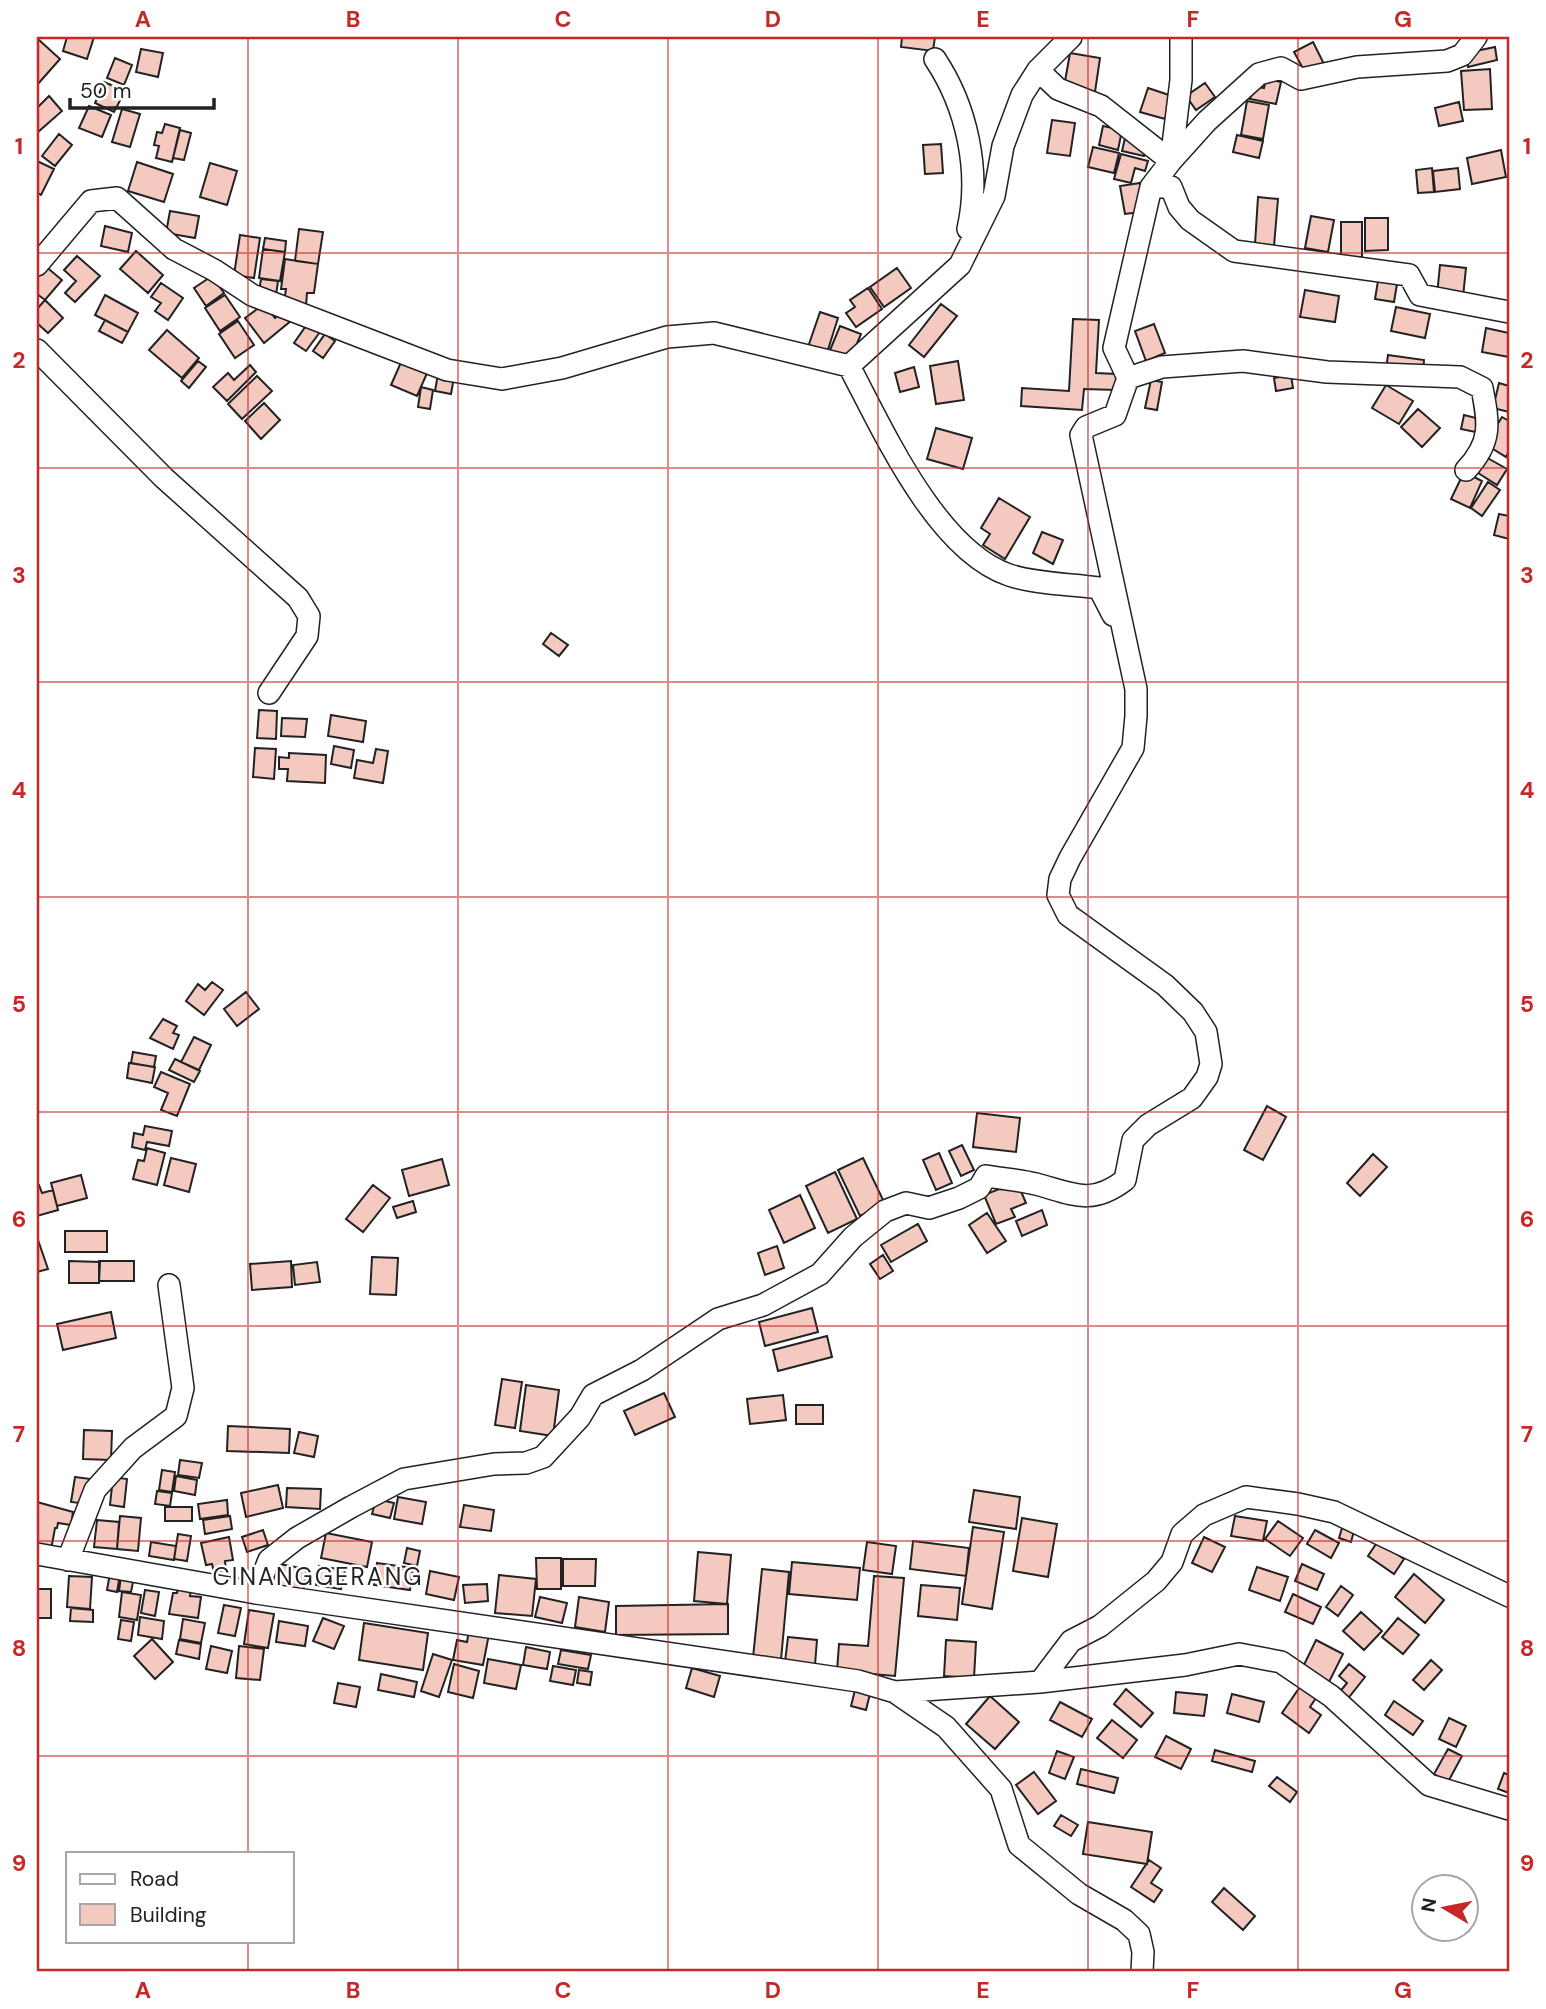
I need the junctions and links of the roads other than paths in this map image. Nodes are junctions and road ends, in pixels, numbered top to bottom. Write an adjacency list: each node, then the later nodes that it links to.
1 (1070, 37): 5 (street)
2 (1181, 37): 6 (street)
3 (1476, 37): 6 (street)
4 (935, 59): 9 (street)
5 (1038, 70): 6 (street); 9 (street)
6 (1171, 161): 7 (street)
7 (1151, 187): 10 (street); 13 (street)
8 (37, 265): 12 (street)
9 (960, 265): 12 (street)
10 (1509, 312)
11 (37, 350): 16 (street)
12 (849, 366): 15 (street)
13 (1128, 378): 14 (street); 15 (street)
14 (1466, 470)
15 (1126, 641): 20 (street)
16 (269, 693)
17 (169, 1285): 19 (street)
18 (37, 1554): 19 (street)
19 (68, 1560): 20 (street)
20 (256, 1593): 23 (street)
21 (1509, 1596): 22 (street)
22 (1040, 1682): 23 (street); 24 (street)
23 (895, 1692): 25 (street)
24 (1509, 1810)
25 (1142, 1972)

